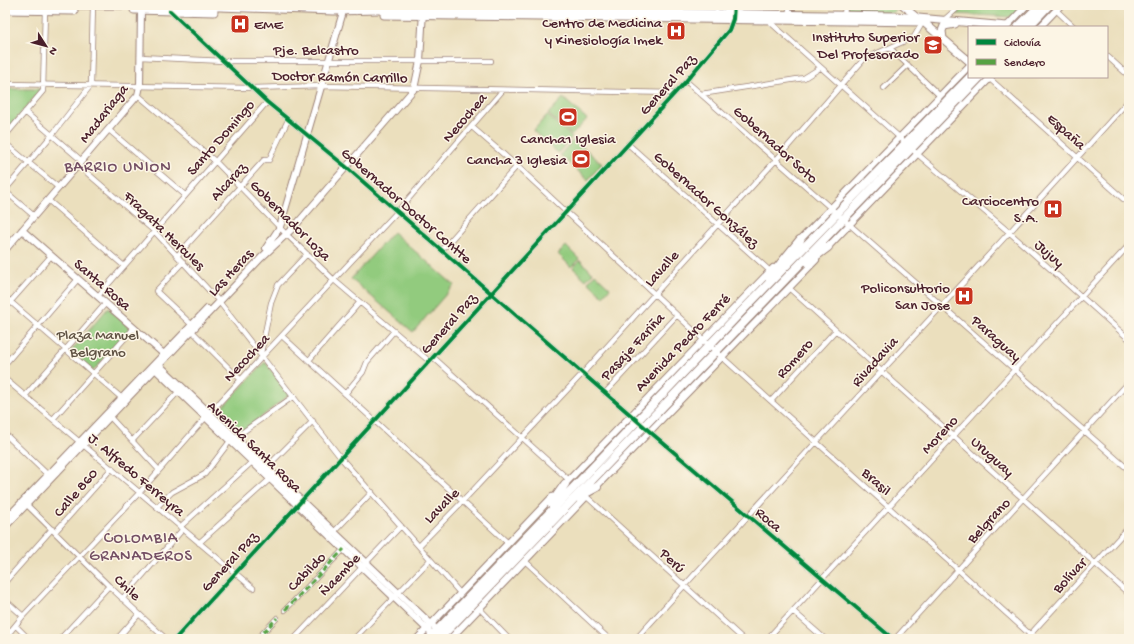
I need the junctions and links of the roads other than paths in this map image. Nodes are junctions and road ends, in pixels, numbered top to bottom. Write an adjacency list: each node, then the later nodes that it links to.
1 (23, 5): 16 (main road)
2 (367, 5): 20 (main road)
3 (680, 5): 28 (street)
4 (734, 5): 29 (street)
5 (789, 5): 31 (street)
6 (845, 5): 33 (street)
7 (902, 5): 25 (main road)
8 (913, 5): 25 (street)
9 (961, 5): 35 (street)
10 (1027, 5): 38 (main road)
11 (1040, 5): 39 (highway)
12 (1061, 5): 15 (main road)
13 (93, 7): 14 (main road); 16 (main road); 18 (main road); 61 (street)
14 (235, 7): 19 (main road); 22 (main road)
15 (1052, 7): 40 (highway); 41 (main road); 42 (street)
16 (45, 8): 17 (main road); 62 (street)
17 (5, 10)
18 (141, 10): 22 (main road); 45 (main road, Madariaga)
19 (343, 10): 20 (main road); 26 (main road); 49 (main road, Las Heras)
20 (356, 10): 26 (main road)
21 (465, 10): 23 (main road); 26 (main road)
22 (170, 11): 47 (street, Gobernador Doctor Contte)
23 (518, 11): 24 (main road)
24 (573, 11): 27 (main road)
25 (908, 11): 32 (main road)
26 (423, 12): 50 (main road, Las Heras)
27 (627, 12): 28 (main road)
28 (680, 16): 29 (main road)
29 (734, 16): 30 (main road); 59 (street, General Paz)
30 (769, 17): 31 (main road); 54 (street, Jujuy)
31 (789, 17): 33 (main road)
32 (917, 17): 33 (main road); 34 (main road)
33 (844, 18): 34 (main road)
34 (924, 20): 35 (main road); 43 (main road); 44 (street, Lavalle)
35 (944, 20): 36 (main road)
36 (985, 24): 37 (main road); 43 (main road)
37 (1000, 26)
38 (1008, 26)
39 (1019, 26)
40 (1029, 26)
41 (1041, 26)
42 (1073, 26)
43 (943, 39): 48 (main road)
44 (890, 48): 52 (street); 65 (street, Lavalle)
45 (140, 57): 47 (street, Pje. Belcastro); 63 (main road, Madariaga)
46 (1108, 57): 55 (street)
47 (224, 60): 49 (street, Pje. Belcastro); 66 (street, Gobernador Doctor Contte)
48 (968, 60)
49 (329, 61): 50 (street, Pje. Belcastro); 64 (main road, Las Heras)
50 (420, 61): 51 (street, Pje. Belcastro); 68 (main road, Las Heras)
51 (491, 62)
52 (908, 65): 67 (street); 73 (street)
53 (968, 67): 73 (main road, Avenida Pedro Ferré)
54 (820, 68): 65 (street, Jujuy); 71 (street)
55 (1129, 76)
56 (969, 78): 85 (highway, Avenida Pedro Ferré)
57 (979, 78): 85 (highway, Avenida Pedro Ferré)
58 (989, 78): 85 (main road, Avenida Pedro Ferré); 86 (street, España)
59 (686, 81): 70 (street, General Paz); 71 (street, Gobernador Soto)
60 (5, 84): 62 (street, Doctor Ramón Carrillo)
61 (91, 85): 62 (street, Doctor Ramón Carrillo); 63 (street, Doctor Ramón Carrillo); 80 (street)
62 (44, 86): 76 (street)
63 (140, 86): 66 (street, Doctor Ramón Carrillo); 72 (main road, Madariaga)
64 (322, 86): 66 (street, Doctor Ramón Carrillo); 68 (street, Doctor Ramón Carrillo); 81 (main road, Las Heras)
65 (841, 86): 85 (street, Jujuy); 87 (street, Lavalle)
66 (252, 88): 75 (street, Gobernador Doctor Contte)
67 (884, 88)
68 (414, 89): 69 (street, Doctor Ramón Carrillo); 91 (main road, Las Heras)
69 (503, 90): 70 (street, Doctor Ramón Carrillo); 78 (street, Necochea)
70 (675, 93): 84 (street, General Paz)
71 (701, 94): 87 (street, Gobernador Soto)
72 (138, 95): 79 (main road, Madariaga); 88 (street, Gobernador Loza)
73 (940, 96): 85 (main road, Avenida Pedro Ferré)
74 (1129, 100): 86 (street, Rivadavia)
75 (267, 102): 77 (street, Gobernador Doctor Contte); 88 (street, Santo Domingo)
76 (25, 112): 80 (street, Fragata Hercules); 82 (street)
77 (288, 120): 81 (street, Gobernador Doctor Contte); 93 (street, Alcaraz)
78 (472, 127): 92 (street, Brasil); 100 (street, Necochea)
79 (108, 130): 90 (main road, Madariaga); 96 (street)
80 (52, 135): 89 (street); 90 (street, Fragata Hercules)
81 (307, 135): 91 (street, Gobernador Doctor Contte); 106 (main road, Las Heras)
82 (5, 136)
83 (5, 143): 89 (street)
84 (628, 144): 101 (street, General Paz); 104 (street, Gobernador González)
85 (908, 146): 99 (main road, Avenida Pedro Ferré); 103 (highway, Avenida Pedro Ferré); 105 (main road, Avenida Pedro Ferré); 109 (street, Jujuy)
86 (1077, 158): 98 (street, España); 109 (street, Rivadavia)
87 (776, 160): 99 (street, Gobernador Soto); 104 (street, Lavalle)
88 (215, 161): 93 (street, Gobernador Loza); 96 (street, Santo Domingo)
89 (29, 163): 94 (street); 95 (street)
90 (80, 163): 94 (main road, Madariaga); 108 (street, Fragata Hercules)
91 (345, 166): 100 (street, Gobernador Doctor Contte); 110 (main road, Las Heras)
92 (516, 166): 101 (street, Brasil); 115 (street)
93 (239, 186): 106 (street, Gobernador Loza); 118 (street, Alcaraz)
94 (59, 188): 97 (main road, Madariaga)
95 (5, 191): 102 (street)
96 (185, 195): 108 (street, Santo Domingo)
97 (48, 200): 102 (main road, Madariaga); 120 (street)
98 (1129, 204)
99 (830, 209): 103 (street, Gobernador Soto); 111 (main road, Avenida Pedro Ferré)
100 (397, 212): 115 (street, Gobernador Doctor Contte); 123 (street, Necochea)
101 (566, 212): 126 (street, General Paz); 127 (street, Brasil)
102 (34, 216): 107 (main road, Madariaga)
103 (840, 217): 105 (street, Gobernador Soto); 124 (highway, Avenida Pedro Ferré); 137 (highway, Avenida Pedro Ferré)
104 (717, 223): 121 (street, Gobernador González); 127 (street, Lavalle)
105 (849, 225): 114 (main road, Avenida Pedro Ferré); 135 (street, Paraguay)
106 (280, 227): 110 (street, Gobernador Loza); 131 (main road, Las Heras)
107 (22, 230): 112 (main road, Madariaga); 117 (main road, Santa Rosa)
108 (154, 231): 118 (street, Fragata Hercules); 120 (street, Santo Domingo)
109 (1010, 233): 130 (street, Jujuy); 135 (street, Rivadavia)
110 (286, 234): 116 (street, Gobernador Loza); 131 (main road, Las Heras)
111 (800, 240): 121 (main road, Avenida Pedro Ferré); 137 (highway)
112 (6, 245)
113 (1129, 245): 130 (street, Moreno)
114 (828, 247): 124 (highway); 125 (main road, Avenida Pedro Ferré)
115 (442, 250): 126 (street, Gobernador Doctor Contte)
116 (307, 254): 123 (street, Gobernador Loza); 150 (street)
117 (51, 256): 122 (main road, Santa Rosa); 132 (street)
118 (177, 256): 119 (street, Fragata Hercules)
119 (183, 262): 131 (street, Fragata Hercules); 141 (street)
120 (124, 266): 128 (street, Santo Domingo)
121 (770, 272): 146 (main road, Avenida Pedro Ferré)
122 (78, 279): 128 (main road, Santa Rosa); 139 (street)
123 (334, 280): 133 (street, Gobernador Loza); 144 (street, Necochea)
124 (777, 288): 148 (highway, Avenida Pedro Ferré)
125 (789, 288): 143 (street, Uruguay); 148 (main road, Avenida Pedro Ferré)
126 (491, 293): 151 (street, General Paz); 158 (street, Gobernador Doctor Contte)
127 (655, 294): 138 (street, Brasil); 158 (street, Lavalle)
128 (98, 296): 134 (main road, Santa Rosa)
129 (5, 297): 132 (street)
130 (1080, 297): 145 (street, Jujuy); 156 (street, Moreno)
131 (218, 301): 141 (main road, Las Heras); 150 (street, Fragata Hercules)
132 (11, 302): 136 (street); 139 (street)
133 (360, 302): 142 (street, Gobernador Loza); 152 (street)
134 (106, 303): 140 (main road, Santa Rosa); 147 (street)
135 (942, 304): 156 (street, Paraguay); 157 (street, Rivadavia)
136 (5, 308)
137 (741, 312): 148 (highway, Avenida Pedro Ferré)
138 (677, 315): 146 (street, Brasil); 164 (street, Pasaje Fariña)
139 (38, 325): 147 (street); 154 (street)
140 (134, 328): 149 (main road, Santa Rosa); 159 (street)
141 (192, 328): 149 (main road, Las Heras); 161 (street)
142 (394, 331): 153 (street, Gobernador Loza); 165 (street)
143 (835, 331): 157 (street, Uruguay); 169 (street, Romero)
144 (282, 336): 150 (street, Necochea); 152 (street)
145 (1129, 339)
146 (703, 340): 148 (street, Brasil); 171 (main road, Avenida Pedro Ferré)
147 (65, 349): 159 (street); 166 (street)
148 (715, 351): 169 (street, Brasil); 176 (highway, Avenida Pedro Ferré); 176 (main road, Avenida Pedro Ferré)
149 (166, 355): 155 (main road, Las Heras)
150 (262, 355): 161 (street, Necochea); 167 (street, Fragata Hercules)
151 (433, 357): 153 (street, General Paz); 180 (street)
152 (309, 360): 165 (street)
153 (429, 361): 175 (street, General Paz)
154 (5, 364)
155 (156, 365): 163 (main road, Avenida Santa Rosa); 168 (main road, Las Heras)
156 (1014, 370): 177 (street, Paraguay); 179 (street, Moreno)
157 (881, 371): 179 (street, Uruguay); 184 (street, Rivadavia)
158 (582, 373): 164 (street, Gobernador Doctor Contte); 180 (street, Lavalle)
159 (93, 374): 168 (street); 173 (street)
160 (5, 378): 166 (street, J. Alfredo Ferreyra)
161 (241, 380): 170 (street, Necochea)
162 (1129, 382): 177 (street, Belgrano)
163 (181, 389): 170 (main road, Avenida Santa Rosa); 181 (street)
164 (605, 393): 171 (street, Gobernador Doctor Contte)
165 (344, 394): 175 (street)
166 (25, 396): 173 (street, J. Alfredo Ferreyra)
167 (294, 396): 174 (street, Fragata Hercules); 182 (street)
168 (124, 399): 172 (main road, Las Heras); 183 (main road, Las Heras)
169 (771, 401): 184 (street, Brasil)
170 (208, 415): 182 (main road, Avenida Santa Rosa); 188 (street, Necochea)
171 (631, 416): 176 (street, Roca); 193 (main road, Avenida Pedro Ferré)
172 (110, 417): 181 (street); 183 (main road, Las Heras)
173 (53, 419): 183 (street, J. Alfredo Ferreyra)
174 (313, 420): 185 (street, Fragata Hercules); 189 (street)
175 (375, 421): 185 (street, General Paz); 199 (street)
176 (643, 426): 194 (main road, Avenida Pedro Ferré); 206 (street, Roca); 218 (highway, Avenida Pedro Ferré)
177 (1084, 431): 190 (street, Paraguay); 198 (street, Belgrano)
178 (5, 434): 191 (street)
179 (954, 436): 198 (street, Uruguay); 204 (street, Moreno)
180 (523, 438): 193 (street); 199 (street, Lavalle)
181 (132, 440): 188 (street)
182 (233, 440): 186 (main road, Avenida Santa Rosa); 189 (main road, Avenida Santa Rosa); 203 (street)
183 (82, 443): 187 (street, J. Alfredo Ferreyra); 191 (main road, Las Heras)
184 (817, 443): 204 (street, Brasil); 206 (street, Rivadavia)
185 (341, 458): 196 (street, Fragata Hercules); 201 (street, General Paz)
186 (252, 462): 189 (main road, Avenida Santa Rosa); 211 (street)
187 (112, 468): 195 (street, J. Alfredo Ferreyra); 212 (street, Calle 860)
188 (159, 470): 195 (street, Necochea)
189 (265, 470): 192 (main road, Avenida Santa Rosa); 201 (main road, Avenida Santa Rosa)
190 (1129, 470)
191 (50, 477): 200 (main road, Las Heras)
192 (270, 479): 201 (main road, Avenida Santa Rosa); 215 (street)
193 (567, 482): 218 (highway)
194 (597, 487): 197 (main road, Avenida Pedro Ferré); 218 (highway)
195 (140, 492): 203 (street, J. Alfredo Ferreyra); 219 (street, Necochea)
196 (372, 492): 208 (street, Fragata Hercules); 213 (street, Cabildo)
197 (587, 497): 222 (main road, Avenida Pedro Ferré); 230 (street, Perú)
198 (1024, 499): 223 (street, Uruguay); 225 (street, Belgrano)
199 (464, 501): 216 (street, Lavalle); 218 (street)
200 (25, 503): 205 (main road, Las Heras); 212 (street, Chile)
201 (300, 503): 213 (main road, Avenida Santa Rosa); 214 (main road, Avenida Santa Rosa); 226 (street, General Paz)
202 (5, 506): 205 (street)
203 (157, 506): 211 (street, J. Alfredo Ferreyra)
204 (888, 507): 225 (street, Brasil); 227 (street, Moreno)
205 (13, 515): 207 (main road, Las Heras); 209 (main road, Las Heras)
206 (748, 516): 227 (street, Roca); 230 (street, Rivadavia)
207 (5, 520)
208 (401, 526): 216 (street, Fragata Hercules); 221 (street, Ñaembe)
209 (5, 527)
210 (1129, 527): 223 (street, Bolívar)
211 (182, 528): 215 (street, J. Alfredo Ferreyra); 236 (street)
212 (54, 531): 219 (street, Chile); 228 (street, Calle 860)
213 (335, 531): 214 (street, Cabildo); 221 (main road, Avenida Santa Rosa)
214 (330, 536): 217 (main road, Avenida Santa Rosa)
215 (199, 543): 226 (street, J. Alfredo Ferreyra)
216 (419, 546): 220 (street, Fragata Hercules)
217 (344, 549): 224 (main road, Avenida Santa Rosa); 239 (street, Cabildo)
218 (512, 550): 233 (main road, Avenida Pedro Ferré); 247 (highway, Avenida Pedro Ferré)
219 (79, 557): 229 (street, Chile); 242 (street, Necochea)
220 (430, 560): 232 (street); 233 (street, Fragata Hercules)
221 (367, 562): 224 (street, Ñaembe); 232 (main road, Avenida Santa Rosa)
222 (525, 562): 238 (main road, Avenida Pedro Ferré); 259 (street)
223 (1096, 564): 234 (street, Uruguay); 246 (street, Bolívar)
224 (362, 567): 235 (main road, Avenida Santa Rosa); 249 (street, Ñaembe)
225 (958, 569): 246 (street, Brasil); 264 (street, Belgrano)
226 (234, 573): 231 (street, J. Alfredo Ferreyra); 254 (street, General Paz)
227 (822, 579): 240 (street, Moreno); 264 (street, Roca)
228 (5, 582)
229 (109, 586): 236 (street, Chile); 251 (street)
230 (684, 586): 260 (street, Rivadavia); 261 (street, Perú)
231 (253, 588)
232 (399, 592): 235 (street); 245 (main road, Avenida Santa Rosa)
233 (460, 593): 245 (main road, Avenida Pedro Ferré)
234 (1129, 594)
235 (394, 597): 245 (main road, Avenida Santa Rosa); 256 (street)
236 (122, 599): 241 (street, Chile)
237 (5, 600): 242 (street)
238 (479, 608): 247 (main road, Avenida Pedro Ferré); 258 (street)
239 (285, 610)
240 (793, 611): 262 (street, Moreno); 263 (street)
241 (139, 614): 252 (street); 253 (street, Chile)
242 (23, 616): 244 (street, Necochea)
243 (277, 618): 255 (street)
244 (16, 626): 248 (street, Necochea); 250 (street)
245 (429, 627): 247 (main road); 257 (main road, Avenida Pedro Ferré)
246 (1030, 635): 265 (street, Bolívar); 266 (street, Brasil)
247 (439, 637)
248 (5, 638)
249 (297, 638)
250 (29, 639)
251 (60, 639)
252 (117, 639)
253 (166, 639)
254 (175, 639)
255 (257, 639)
256 (354, 639)
257 (417, 639)
258 (509, 639)
259 (609, 639)
260 (636, 639)
261 (743, 639)
262 (767, 639)
263 (825, 639)
264 (894, 639)
265 (1026, 639)
266 (1035, 639)

